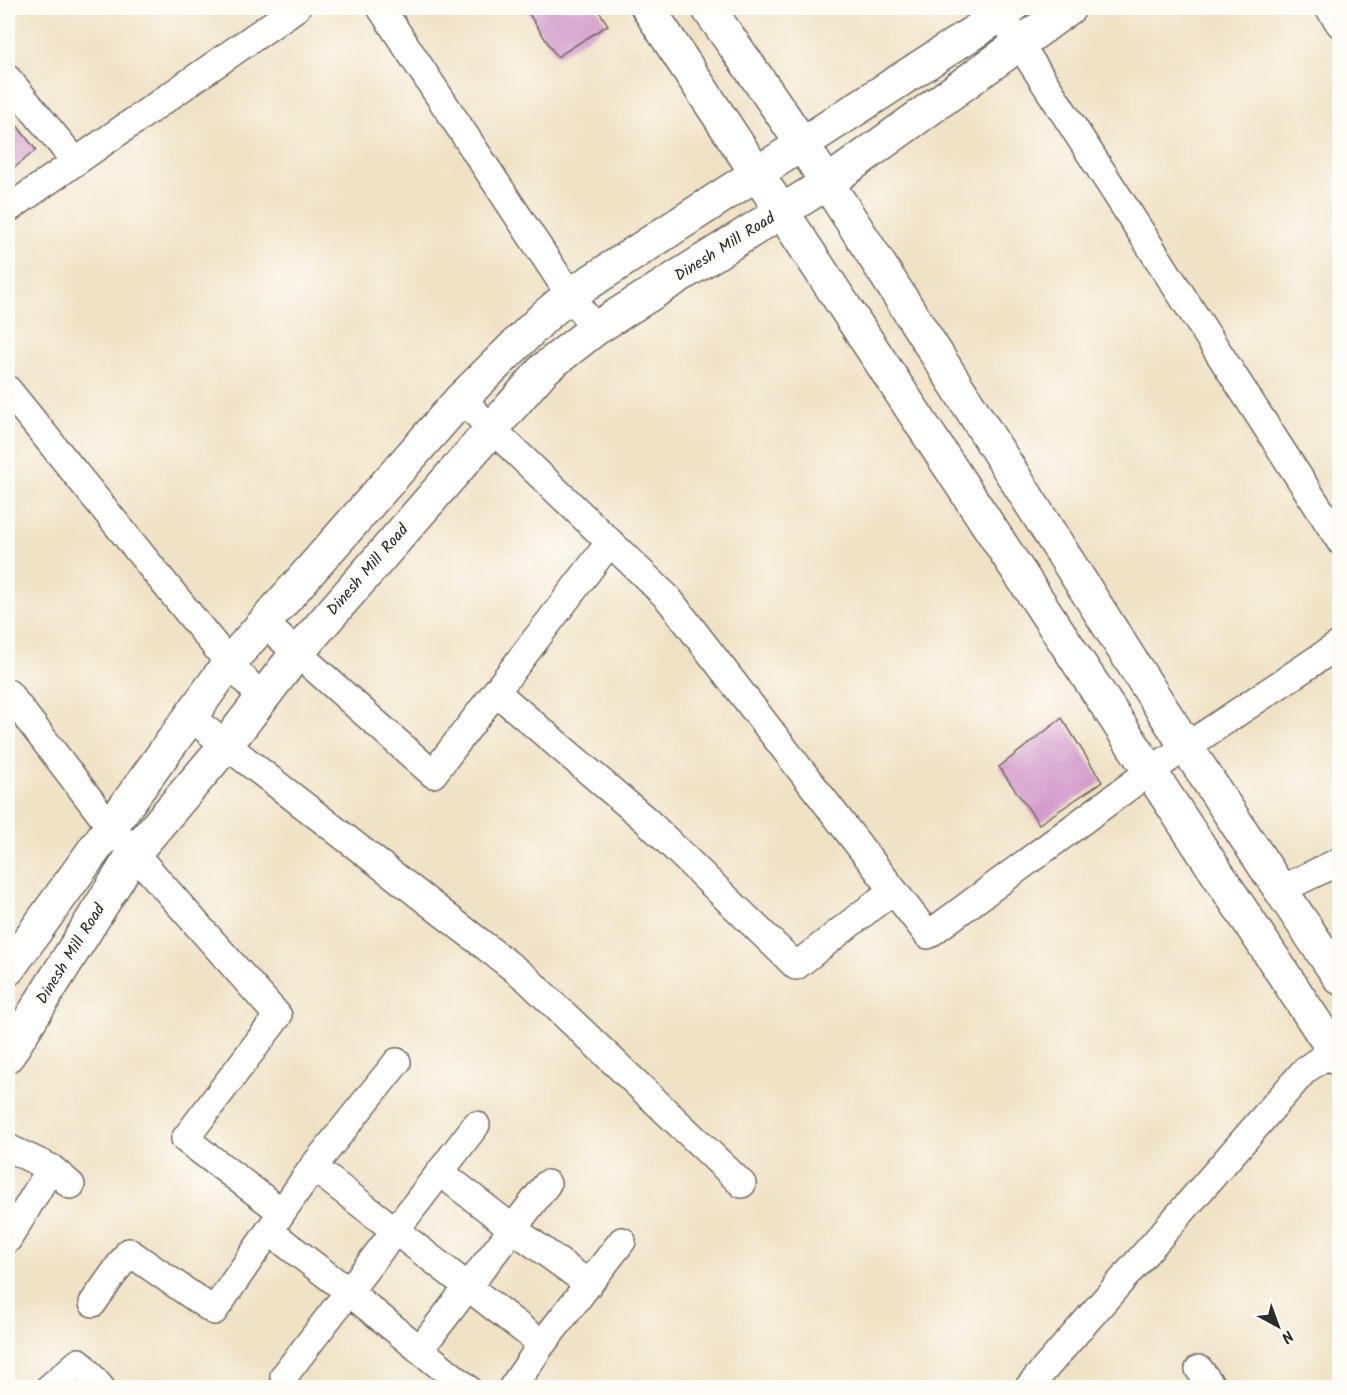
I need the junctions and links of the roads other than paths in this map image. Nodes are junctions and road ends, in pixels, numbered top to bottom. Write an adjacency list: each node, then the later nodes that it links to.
1 (296, 8): 12 (street)
2 (381, 8): 17 (street)
3 (648, 8): 13 (street)
4 (708, 8): 11 (street)
5 (1068, 8): 9 (street, Dinesh Mill Road)
6 (1329, 8): 8 (street)
7 (1003, 10): 9 (street); 11 (street)
8 (1340, 24)
9 (1019, 42): 14 (street, Dinesh Mill Road); 22 (street)
10 (8, 79): 12 (street)
11 (802, 145): 13 (street); 14 (street)
12 (75, 161): 15 (street)
13 (758, 174): 16 (street); 17 (street)
14 (827, 183): 16 (street, Dinesh Mill Road); 33 (street)
15 (8, 209)
16 (782, 210): 18 (street, Dinesh Mill Road); 34 (street)
17 (570, 296): 18 (street); 20 (street)
18 (595, 329): 21 (street, Dinesh Mill Road)
19 (8, 390): 27 (street)
20 (460, 399): 21 (street); 24 (street)
21 (491, 429): 23 (street); 26 (street, Dinesh Mill Road)
22 (1340, 541)
23 (610, 542): 28 (street); 38 (street)
24 (265, 624): 26 (street); 27 (street)
25 (1340, 644): 33 (street)
26 (297, 653): 28 (street); 30 (street, Dinesh Mill Road)
27 (229, 663): 30 (street); 31 (street)
28 (495, 692): 38 (street)
29 (8, 693): 35 (street)
30 (262, 698): 32 (street, Dinesh Mill Road)
31 (190, 717): 32 (street); 35 (street)
32 (226, 745): 36 (street, Dinesh Mill Road); 50 (street)
33 (1186, 746): 34 (street); 39 (street)
34 (1150, 771): 38 (street); 42 (street)
35 (110, 826): 36 (street); 40 (street)
36 (134, 853): 43 (street, Dinesh Mill Road); 51 (street)
37 (1340, 861): 39 (street)
38 (893, 890)
39 (1280, 890): 41 (street)
40 (8, 969)
41 (1340, 978)
42 (1337, 1052): 67 (street)
43 (8, 1055)
44 (397, 1062): 47 (street)
45 (476, 1125): 48 (street)
46 (8, 1148): 54 (street)
47 (313, 1167): 51 (street); 53 (street)
48 (440, 1172): 52 (street); 53 (street)
49 (547, 1184): 52 (street)
50 (742, 1184)
51 (275, 1222): 58 (street); 59 (street)
52 (512, 1228): 56 (street); 57 (street)
53 (396, 1231): 57 (street); 58 (street)
54 (8, 1239)
55 (622, 1241): 56 (street)
56 (589, 1284): 60 (street)
57 (467, 1286): 60 (street); 61 (street)
58 (349, 1292): 61 (street); 62 (street)
59 (93, 1303)
60 (542, 1344): 66 (street)
61 (420, 1349): 65 (street)
62 (284, 1377)
63 (49, 1388): 64 (street)
64 (101, 1388)
65 (467, 1388)
66 (512, 1388)
67 (1028, 1388)

